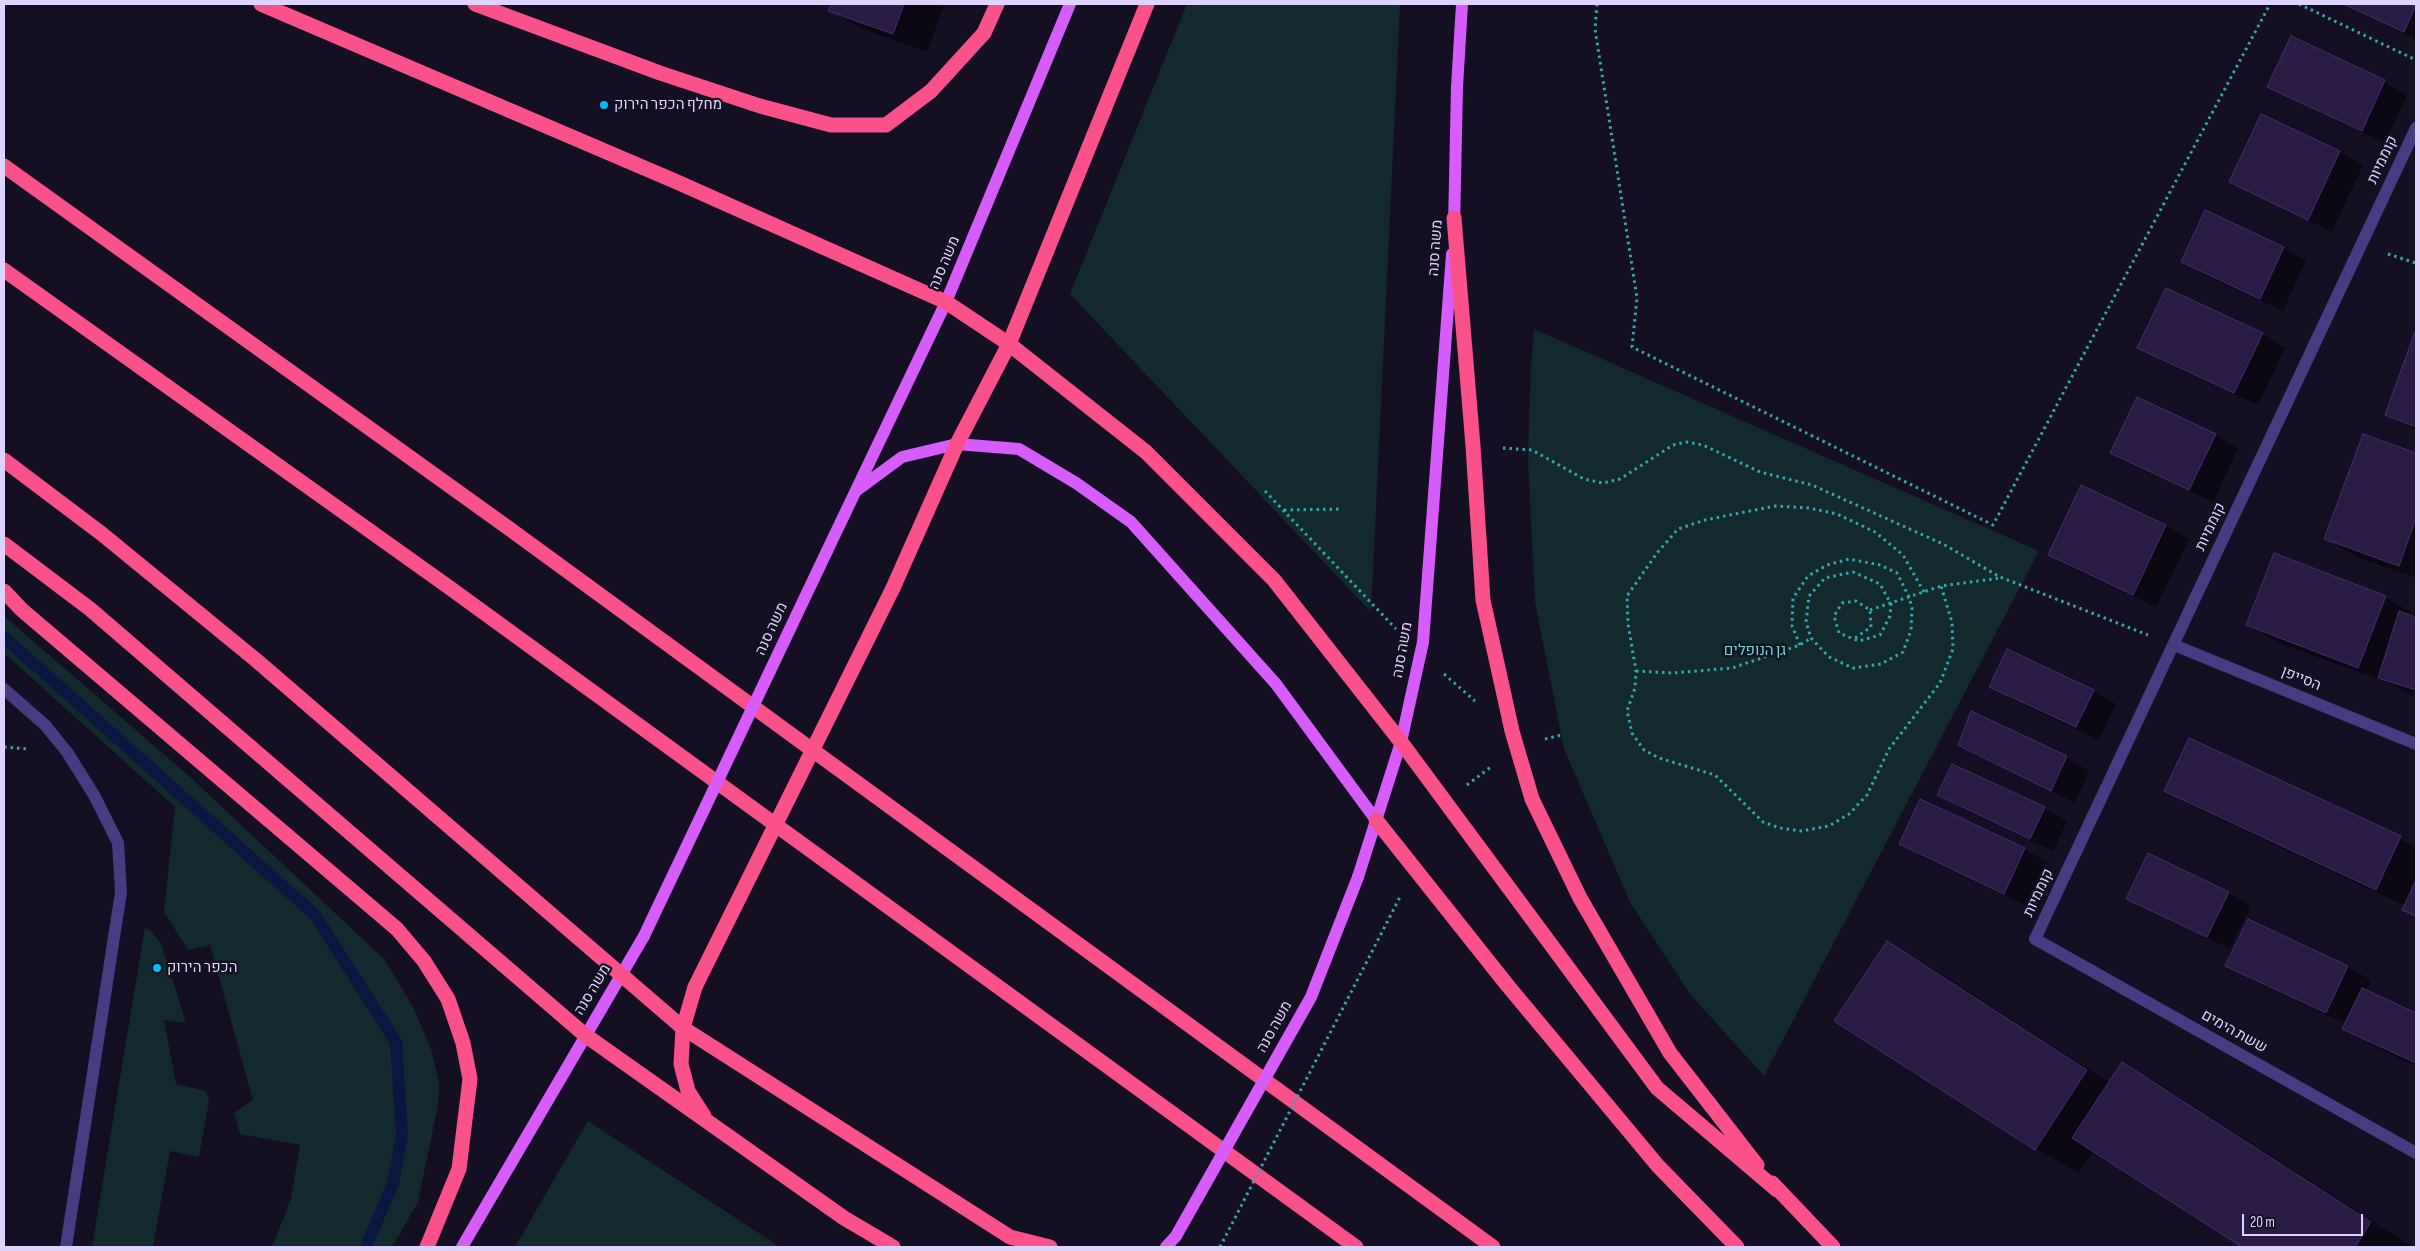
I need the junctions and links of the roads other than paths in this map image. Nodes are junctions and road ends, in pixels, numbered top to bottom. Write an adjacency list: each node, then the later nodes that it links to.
1 (261, 4): 11 (highway)
2 (475, 4): 3 (highway)
3 (997, 4)
4 (1070, 4): 11 (main road, משה סנה)
5 (1147, 4): 12 (highway)
6 (1462, 4): 9 (main road, משה סנה)
7 (2416, 128): 18 (street, קוממיות)
8 (4, 166): 37 (highway)
9 (1454, 218): 20 (main road, משה סנה); 29 (highway)
10 (4, 270): 36 (highway)
11 (946, 302): 12 (highway); 15 (main road, משה סנה)
12 (1009, 344): 13 (highway); 20 (highway)
13 (957, 444): 15 (main road); 22 (main road); 25 (highway, bridge)
14 (4, 460): 24 (highway)
15 (856, 491): 24 (main road, משה סנה, bridge)
16 (4, 544): 26 (highway)
17 (4, 591): 31 (highway)
18 (2174, 645): 21 (street, הסייפן); 23 (street, קוממיות)
19 (4, 689): 30 (street)
20 (1401, 742): 22 (main road, משה סנה); 29 (highway)
21 (2416, 744)
22 (1376, 820): 35 (main road, משה סנה, bridge); 38 (highway)
23 (2035, 939): 28 (street, ששת הימים)
24 (621, 975): 25 (highway); 26 (main road, משה סנה)
25 (682, 1028): 27 (highway); 34 (highway)
26 (585, 1036): 27 (highway); 32 (main road, משה סנה)
27 (709, 1124): 33 (highway)
28 (2416, 1152)
29 (1777, 1190): 39 (highway)
30 (66, 1247)
31 (427, 1247)
32 (462, 1247)
33 (893, 1247)
34 (1050, 1247)
35 (1166, 1247)
36 (1356, 1247)
37 (1494, 1247)
38 (1737, 1247)
39 (1832, 1247)

